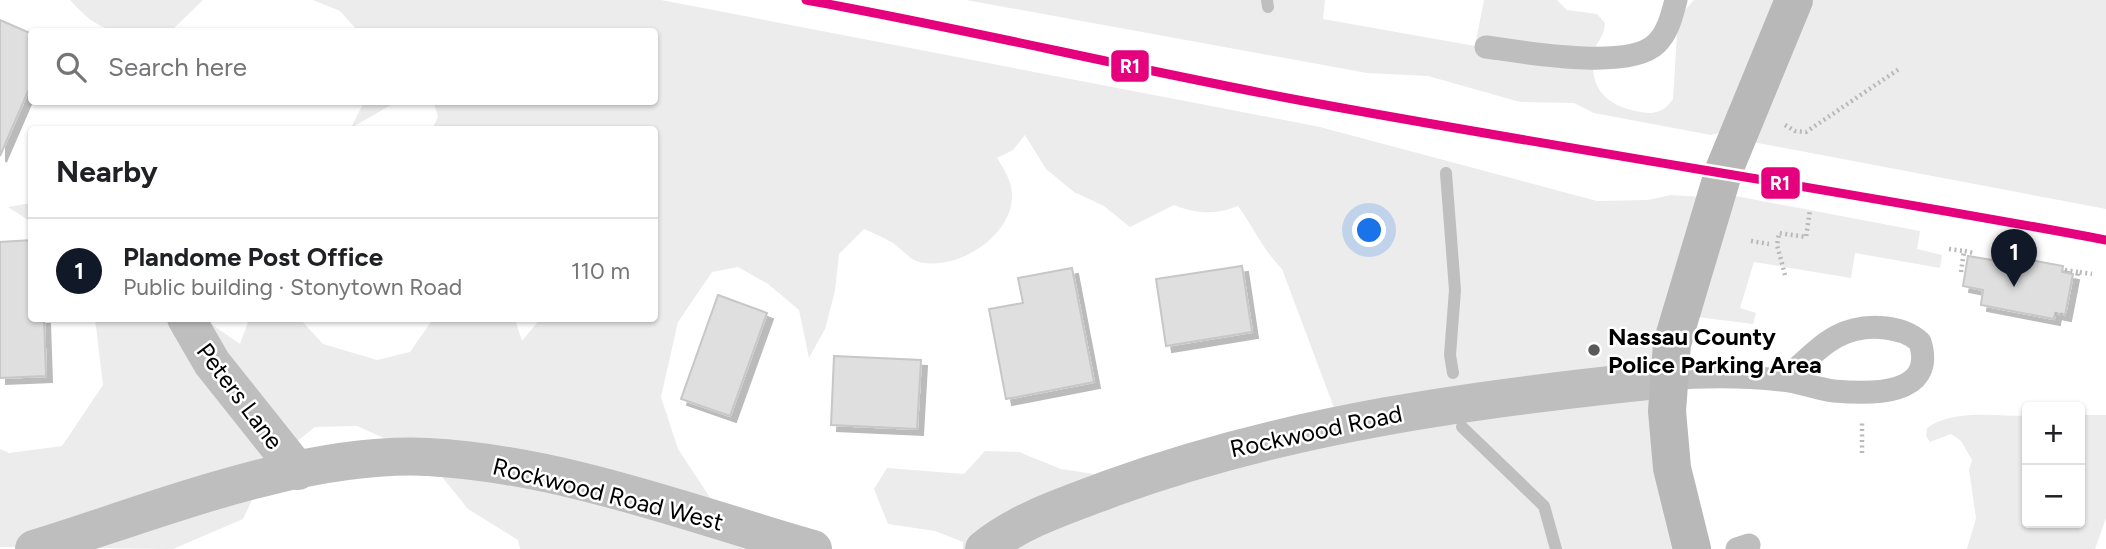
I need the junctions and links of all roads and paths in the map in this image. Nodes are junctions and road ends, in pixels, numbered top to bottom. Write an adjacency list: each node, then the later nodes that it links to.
1 (1676, 0): 3 (lane)
2 (1794, 0): 21 (main road)
3 (1486, 47)
4 (1899, 69): 5 (path)
5 (1782, 122)
6 (1810, 210): 16 (path)
7 (1751, 241): 8 (path)
8 (1769, 244)
9 (1949, 249): 10 (path)
10 (1965, 251): 11 (path); 13 (path)
11 (1974, 253)
12 (2065, 270): 14 (path)
13 (1961, 272)
14 (2078, 272): 15 (path); 17 (path)
15 (2092, 274)
16 (1784, 275)
17 (2075, 292)
18 (2055, 314): 19 (path)
19 (2071, 316)
20 (188, 322): 25 (street, Peters Lane)
21 (1667, 379): 22 (lane); 28 (street, Rockwood Road); 29 (main road)
22 (1784, 380): 22 (lane)
23 (1862, 426): 24 (path)
24 (1862, 453)
25 (298, 471): 26 (street, Rockwood Road West); 27 (street, Rockwood Road West)
26 (34, 549)
27 (813, 549)
28 (984, 549)
29 (1692, 549)

